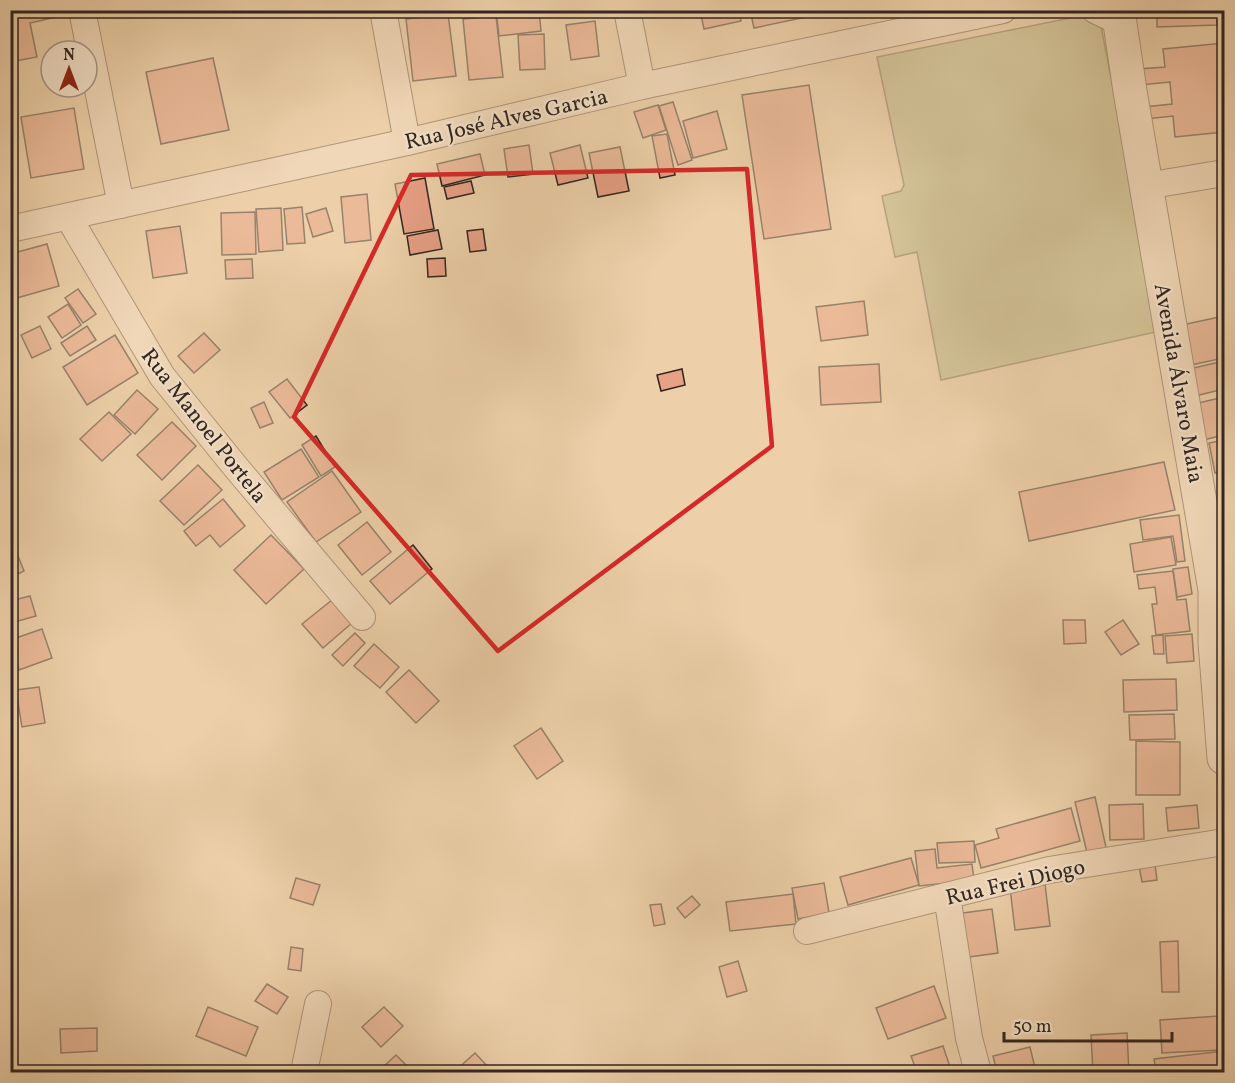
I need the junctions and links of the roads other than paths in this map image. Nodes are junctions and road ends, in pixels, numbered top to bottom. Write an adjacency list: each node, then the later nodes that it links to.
1 (82, 10): 10 (street)
2 (383, 10): 7 (street)
3 (627, 10): 6 (street)
4 (1003, 10): 6 (street, Rua José Alves Garcia)
5 (1110, 14): 9 (street, Avenida Álvaro Maia)
6 (642, 86): 7 (street, Rua José Alves Garcia)
7 (407, 142): 10 (street, Rua José Alves Garcia)
8 (1224, 173): 9 (street)
9 (1146, 186): 14 (street, Avenida Álvaro Maia)
10 (121, 205): 11 (street, Rua José Alves Garcia)
11 (69, 218): 12 (street, Rua José Alves Garcia); 13 (street, Rua Manoel Portela)
12 (10, 229)
13 (362, 617)
14 (1220, 642): 15 (street, Avenida Álvaro Maia)
15 (1224, 758)
16 (1224, 842): 17 (street, Rua Frei Diogo)
17 (947, 896): 18 (street, Rua Frei Diogo); 21 (street)
18 (807, 931)
19 (318, 1004): 20 (street)
20 (306, 1071)
21 (978, 1072)

